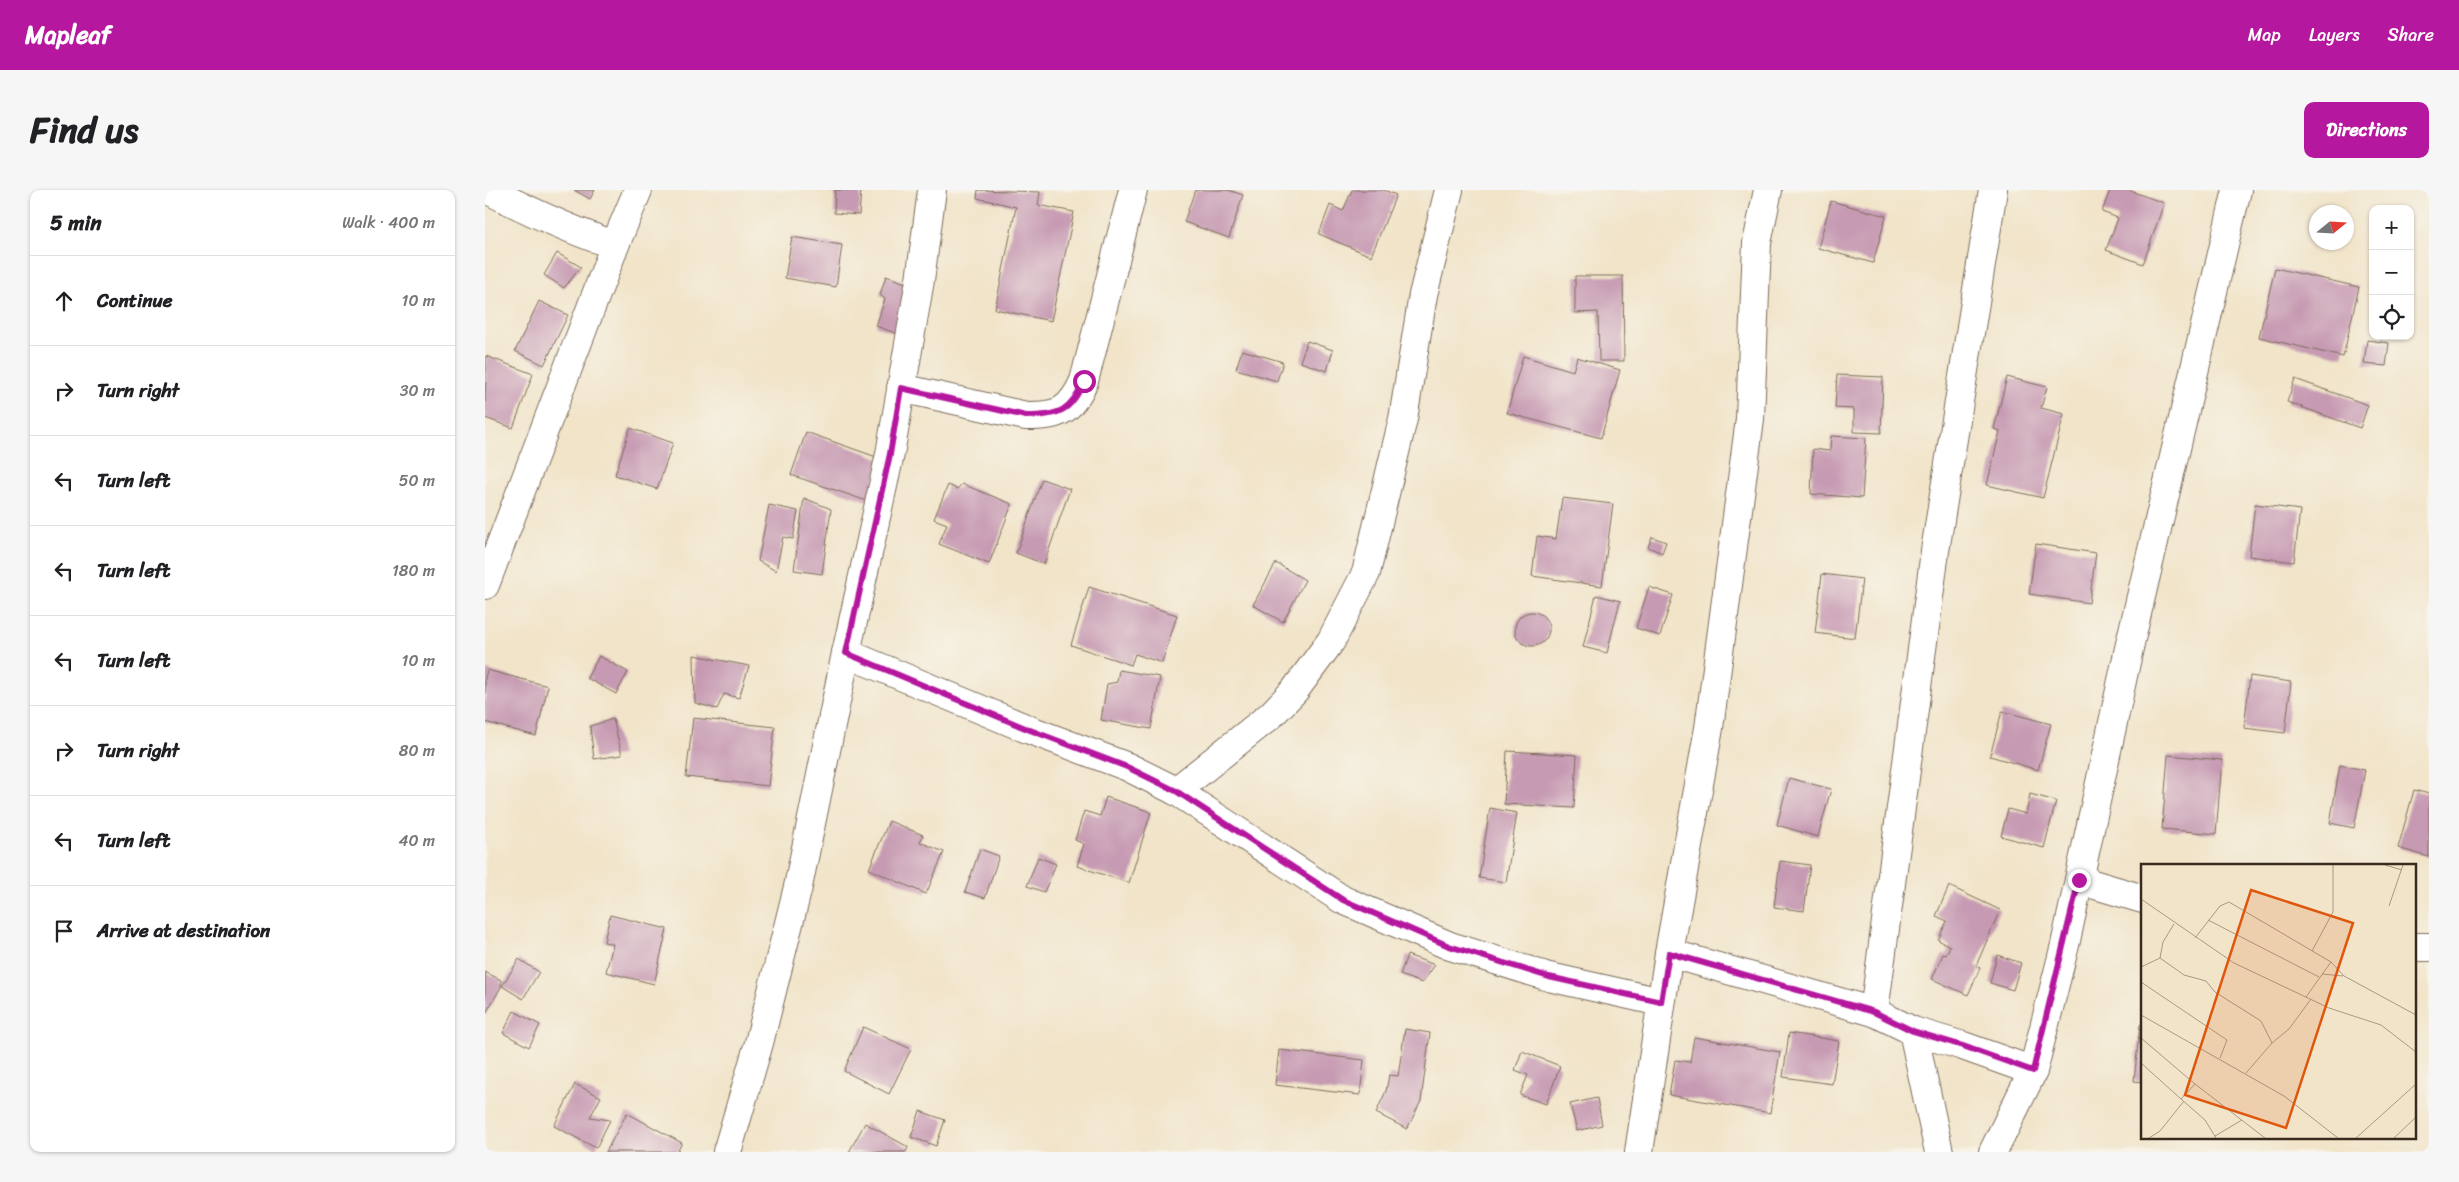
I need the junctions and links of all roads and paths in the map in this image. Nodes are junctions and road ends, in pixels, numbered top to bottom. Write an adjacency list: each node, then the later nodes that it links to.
1 (488, 190): 9 (street)
2 (638, 190): 9 (street)
3 (932, 190): 10 (street)
4 (1133, 190): 10 (street)
5 (1449, 190): 13 (street)
6 (1768, 190): 16 (street)
7 (1993, 190): 18 (street)
8 (2237, 190): 14 (street)
9 (615, 245): 11 (street)
10 (901, 388): 12 (street)
11 (485, 585)
12 (846, 653): 13 (street); 21 (street)
13 (1176, 791): 17 (street)
14 (2079, 880): 15 (street); 20 (street)
15 (2141, 898)
16 (1669, 953): 17 (street); 18 (street)
17 (1661, 1002): 22 (street)
18 (1874, 1012): 19 (street)
19 (1913, 1031): 20 (street); 23 (street)
20 (2033, 1071): 24 (street)
21 (727, 1152)
22 (1639, 1152)
23 (1939, 1152)
24 (1993, 1152)

